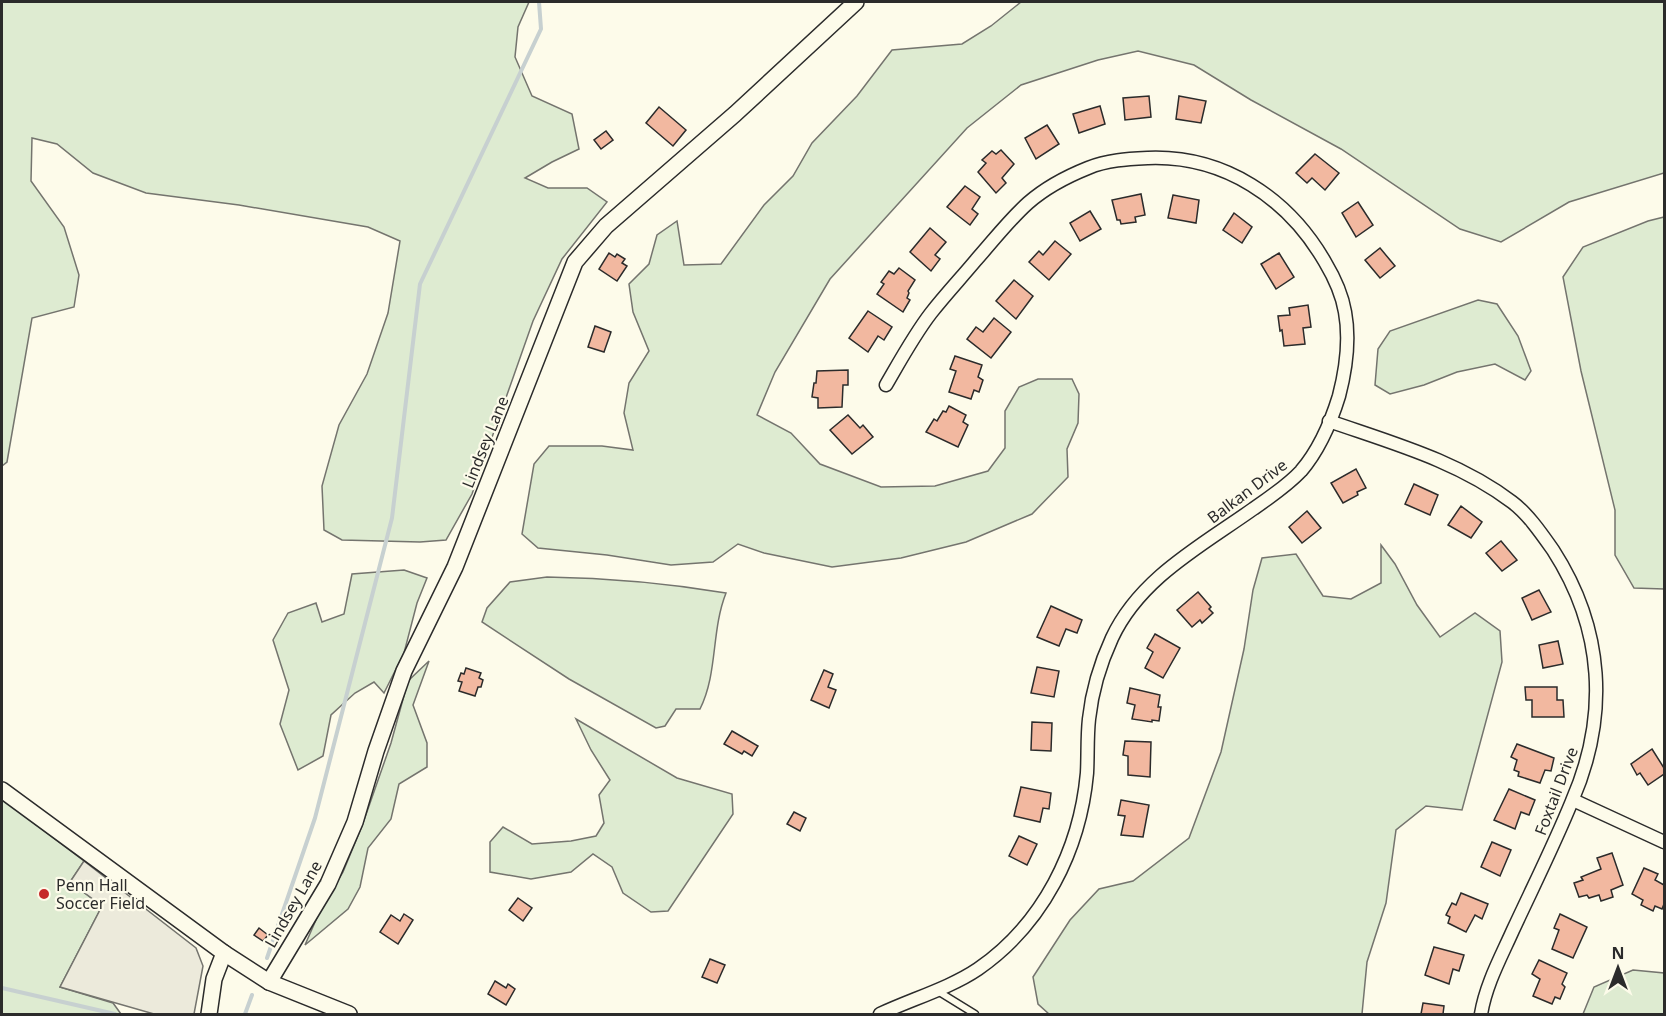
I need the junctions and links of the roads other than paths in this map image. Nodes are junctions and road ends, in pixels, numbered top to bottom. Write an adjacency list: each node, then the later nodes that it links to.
1 (856, 2): 8 (street, Lindsey Lane)
2 (885, 385): 3 (street, Balkan Drive)
3 (1329, 421): 5 (street, Foxtail Drive); 9 (street, Balkan Drive)
4 (2, 790): 7 (street)
5 (1573, 800): 6 (street); 14 (street, Foxtail Drive)
6 (1665, 842)
7 (224, 953): 8 (street); 11 (street)
8 (269, 982): 12 (street)
9 (936, 990): 10 (street, Balkan Drive); 13 (lane)
10 (886, 1013)
11 (209, 1014)
12 (349, 1014)
13 (975, 1014)
14 (1482, 1014)

